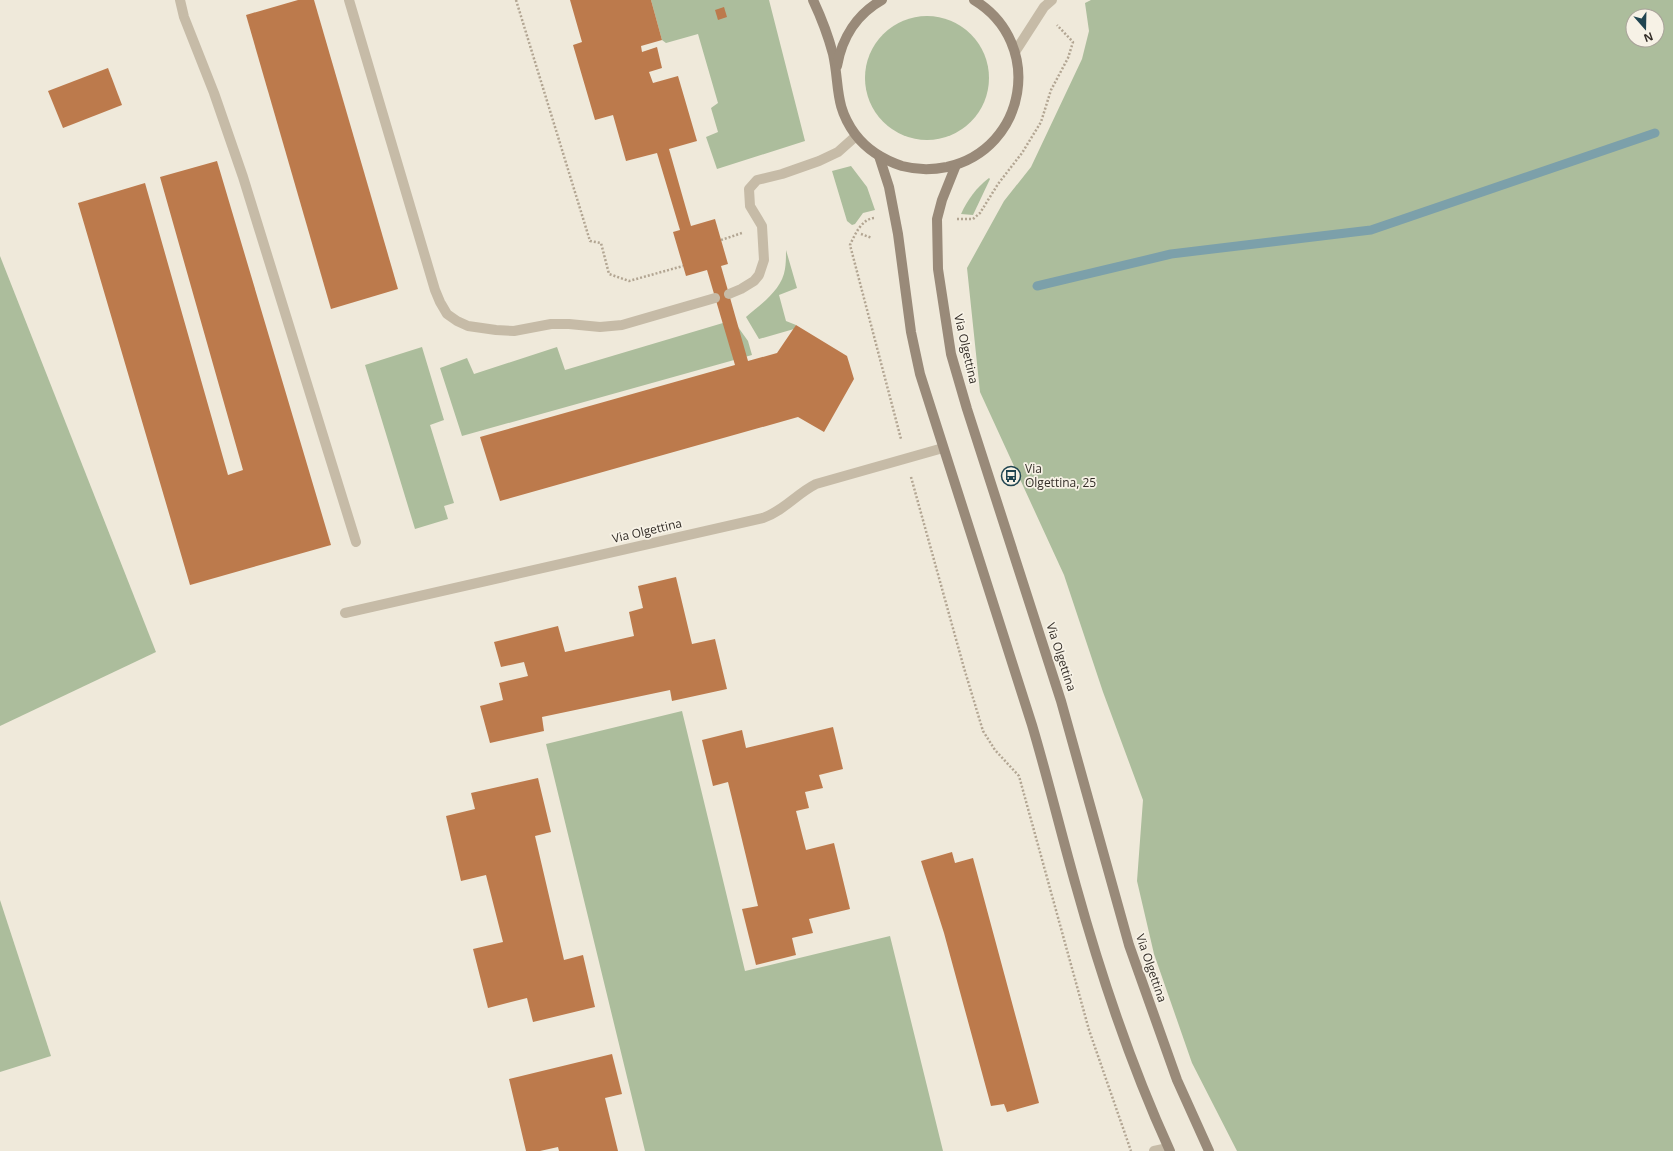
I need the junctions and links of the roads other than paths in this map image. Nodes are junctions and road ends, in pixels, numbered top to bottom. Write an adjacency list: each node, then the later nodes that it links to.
1 (180, 0): 15 (street)
2 (349, 0): 13 (street)
3 (812, 0): 8 (street)
4 (882, 0): 8 (street)
5 (974, 0): 7 (street)
6 (1052, 0): 7 (street)
7 (1015, 52): 11 (street)
8 (836, 74): 9 (street)
9 (856, 136): 10 (street); 12 (street)
10 (879, 156): 11 (street); 14 (street)
11 (956, 165): 19 (street, Via Olgettina)
12 (729, 294)
13 (715, 298)
14 (943, 448): 16 (street, Via Olgettina); 17 (street)
15 (356, 542)
16 (345, 613)
17 (1169, 1150): 18 (street)
18 (1154, 1151)
19 (1208, 1151)

